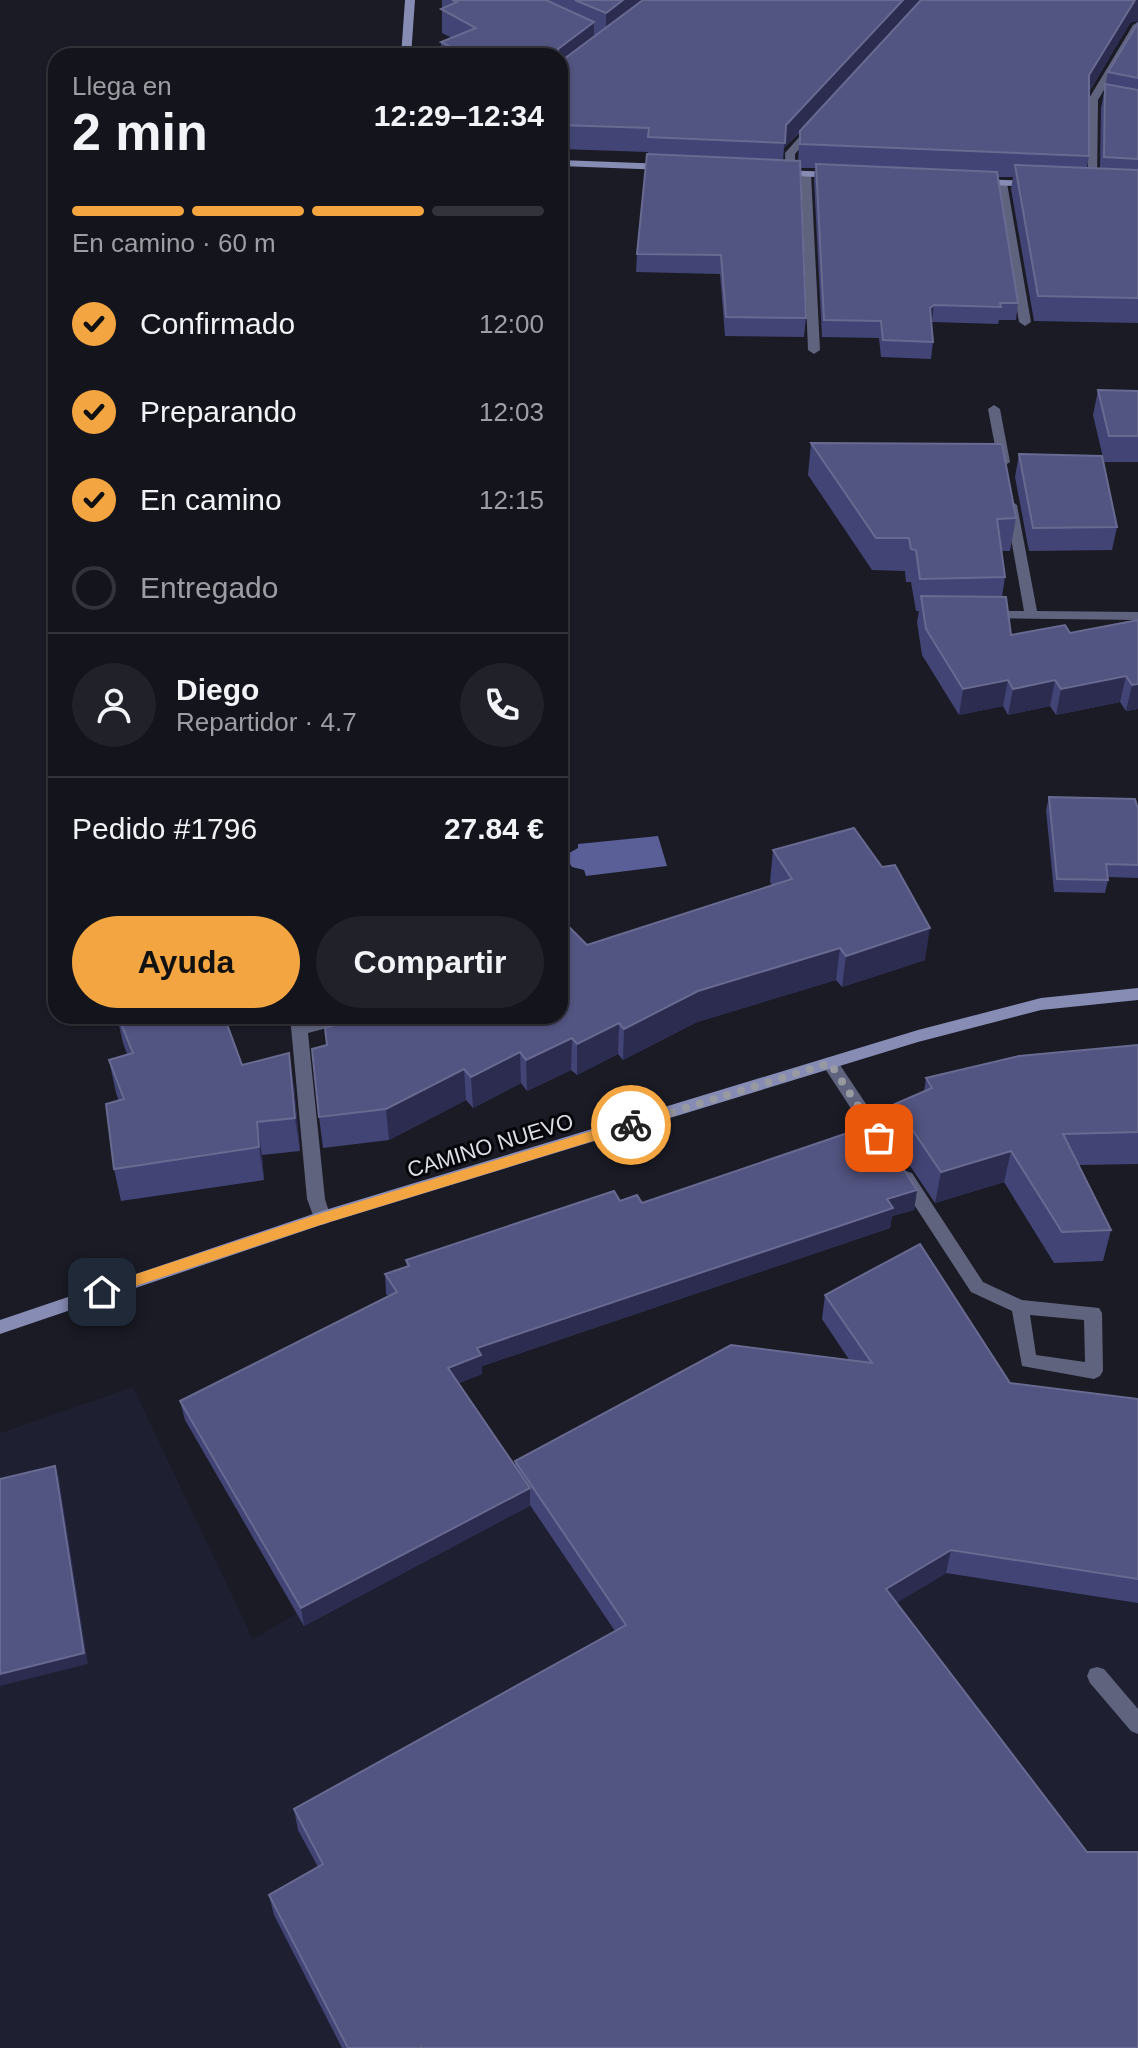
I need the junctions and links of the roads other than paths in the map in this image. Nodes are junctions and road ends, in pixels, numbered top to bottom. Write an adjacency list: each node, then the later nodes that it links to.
1 (410, 0): 3 (street)
2 (1138, 25): 4 (street)
3 (407, 48)
4 (1093, 100): 5 (street); 16 (street)
5 (1108, 103)
6 (825, 115): 10 (street)
7 (568, 163): 8 (street)
8 (682, 168)
9 (774, 172): 10 (street)
10 (790, 173): 11 (street)
11 (806, 174): 12 (street); 18 (street)
12 (851, 176)
13 (957, 181): 14 (street)
14 (1002, 183): 15 (street); 17 (street)
15 (1044, 184)
16 (1107, 187)
17 (1025, 322)
18 (814, 350)
19 (994, 409): 20 (street)
20 (1007, 483)
21 (1010, 497): 22 (street)
22 (1031, 615): 23 (street); 24 (street)
23 (968, 616)
24 (1138, 616)
25 (1138, 994): 27 (street, CAMINO NUEVO)
26 (299, 1024): 28 (street)
27 (830, 1063): 28 (street, CAMINO NUEVO); 29 (street)
28 (322, 1218): 30 (street, CAMINO NUEVO)
29 (1020, 1307): 29 (street)
30 (0, 1327)
31 (1097, 1676): 32 (street)
32 (1138, 1724)

